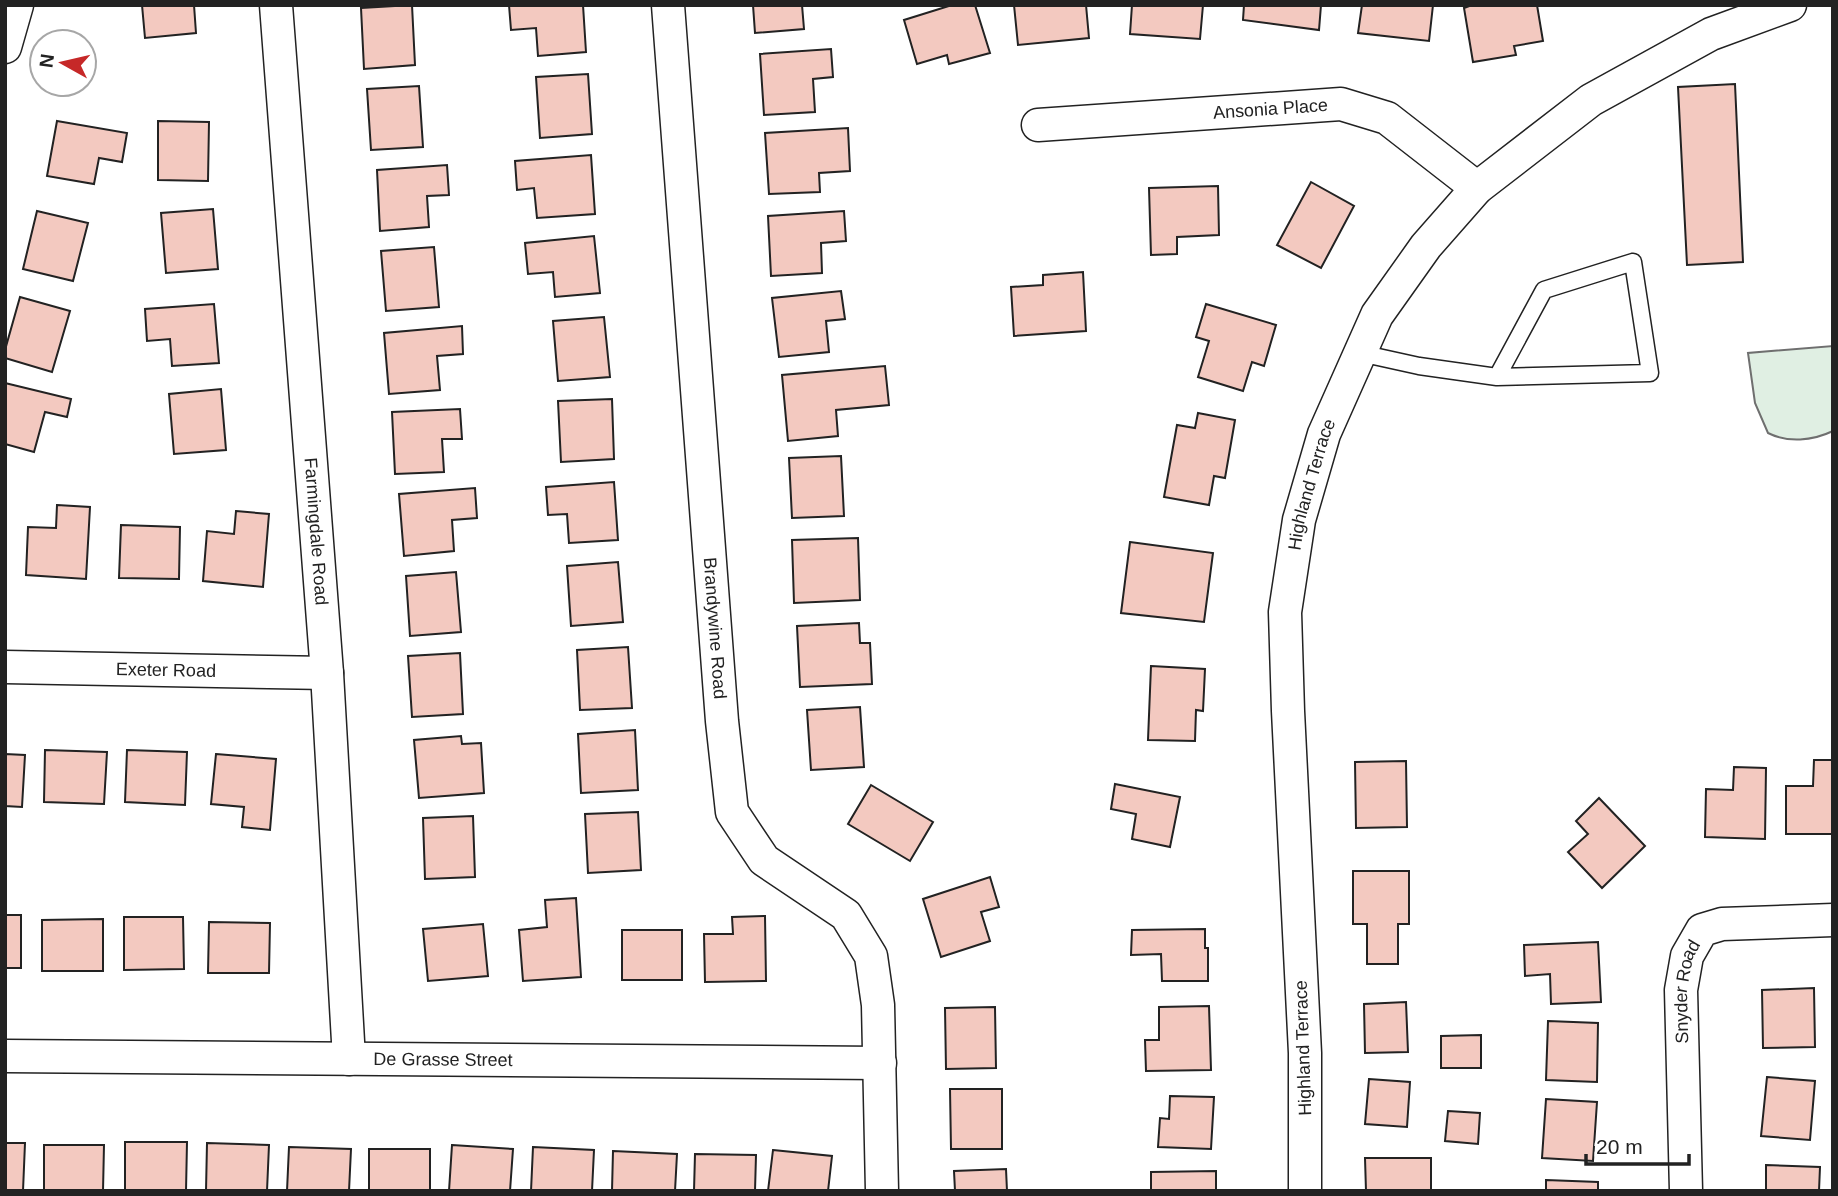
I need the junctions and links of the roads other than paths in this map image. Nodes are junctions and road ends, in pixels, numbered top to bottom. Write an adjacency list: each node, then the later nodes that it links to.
1 (16, 5): 5 (street)
2 (276, 5): 11 (street, Farmingdale Road)
3 (668, 5): 15 (street, Brandywine Road)
4 (1790, 5): 7 (street, Highland Terrace)
5 (5, 47)
6 (1038, 125): 7 (street, Ansonia Place)
7 (1477, 188): 8 (street, Highland Terrace)
8 (1360, 354): 9 (lane); 17 (street, Highland Terrace)
9 (1497, 377): 9 (lane)
10 (5, 667): 11 (street, Exeter Road)
11 (327, 673): 14 (street, Farmingdale Road)
12 (1833, 920): 18 (street, Snyder Road)
13 (5, 1056): 14 (street, De Grasse Street)
14 (349, 1059): 15 (street, De Grasse Street)
15 (880, 1063): 16 (street, Brandywine Road)
16 (882, 1191)
17 (1305, 1191)
18 (1686, 1191)

